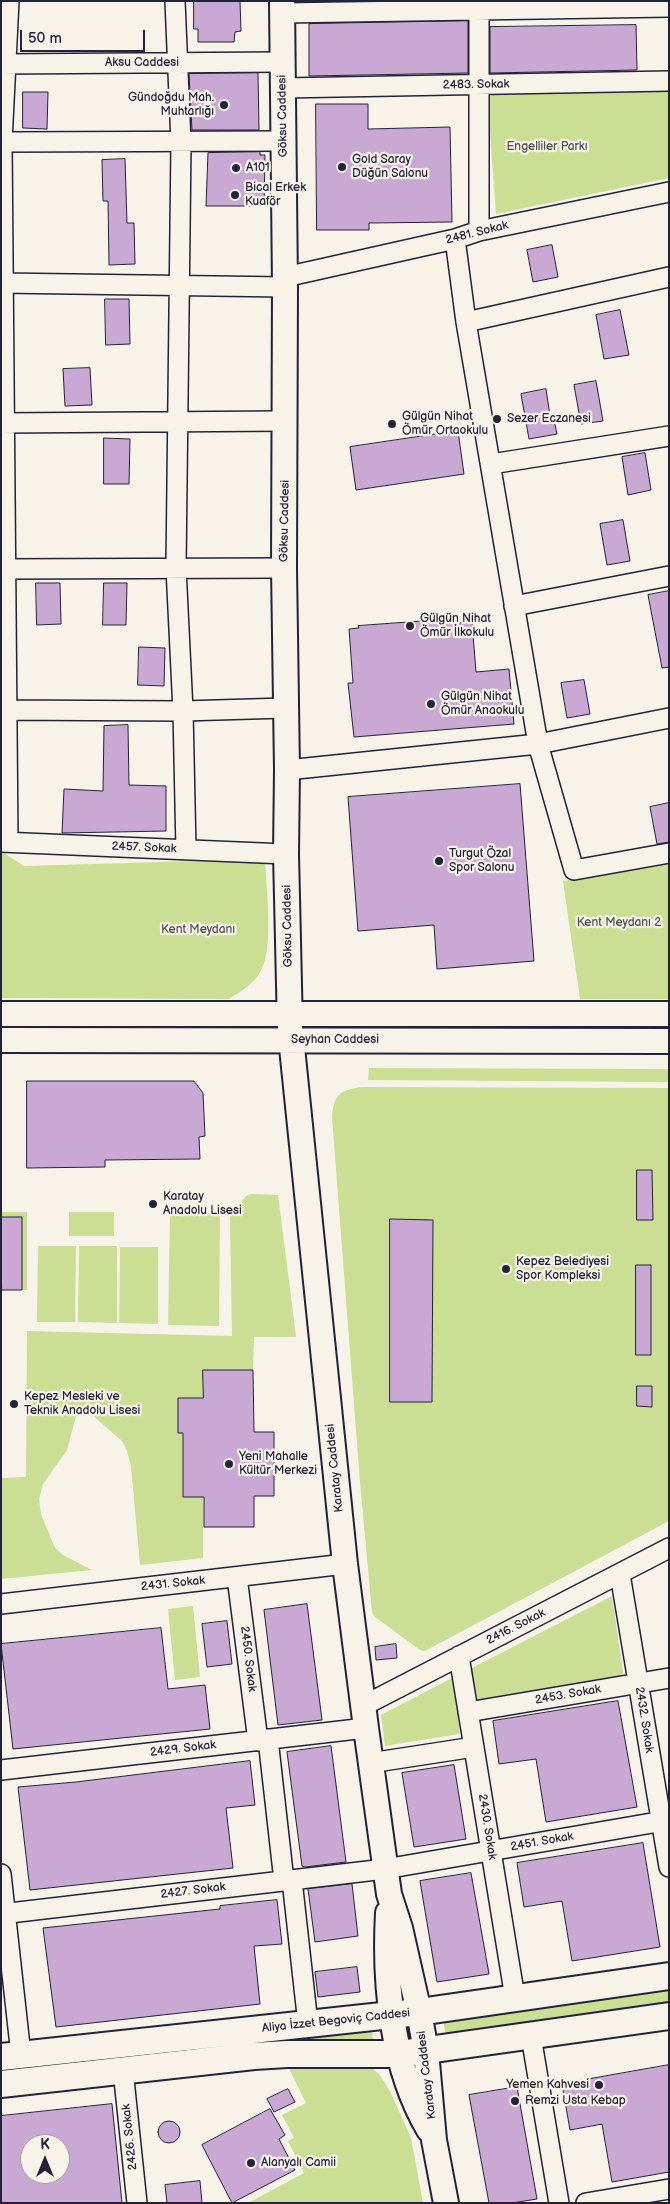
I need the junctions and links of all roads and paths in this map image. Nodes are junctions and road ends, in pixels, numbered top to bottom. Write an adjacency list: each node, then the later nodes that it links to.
1 (175, 1): 7 (street)
2 (479, 6): 4 (street); 5 (street); 10 (street)
3 (7, 7): 8 (street)
4 (282, 7): 6 (street, Göksu Caddesi)
5 (669, 7)
6 (282, 62): 7 (street, Aksu Caddesi); 11 (street, Göksu Caddesi)
7 (176, 63): 8 (street, Aksu Caddesi); 14 (street)
8 (3, 64): 13 (street)
9 (669, 81): 10 (street, 2483. Sokak)
10 (480, 85): 11 (street, 2483. Sokak); 16 (street)
11 (283, 88): 12 (street, Göksu Caddesi)
12 (283, 141): 14 (street); 19 (street, Göksu Caddesi)
13 (2, 142): 14 (street); 20 (street)
14 (181, 143): 21 (street)
15 (669, 192): 16 (street, 2481. Sokak)
16 (480, 231): 17 (street, 2481. Sokak)
17 (455, 240): 19 (street, 2481. Sokak); 22 (street)
18 (669, 277): 22 (street)
19 (285, 282): 21 (street, 2481. Sokak); 23 (street, Göksu Caddesi)
20 (3, 283): 21 (street, 2481. Sokak); 24 (street)
21 (178, 285): 25 (street)
22 (466, 322): 27 (street)
23 (286, 421): 25 (street); 29 (street, Göksu Caddesi)
24 (4, 423): 25 (street); 30 (street)
25 (178, 423): 28 (street)
26 (669, 436): 27 (street)
27 (490, 464): 32 (street)
28 (176, 568): 29 (street); 30 (street); 35 (street)
29 (284, 568): 33 (street, Göksu Caddesi)
30 (4, 569): 34 (street)
31 (669, 576): 32 (street)
32 (514, 606): 37 (street)
33 (285, 708): 35 (street); 38 (street, Göksu Caddesi)
34 (4, 710): 35 (street); 39 (street)
35 (183, 711): 40 (street)
36 (669, 718): 37 (street)
37 (538, 744): 38 (street); 41 (street)
38 (287, 770): 42 (street, Göksu Caddesi)
39 (5, 842): 40 (street, 2457. Sokak)
40 (186, 850): 42 (street, 2457. Sokak)
41 (669, 853)
42 (286, 854): 44 (street, Göksu Caddesi)
43 (1, 1014): 44 (street, Seyhan Caddesi)
44 (290, 1014): 45 (street, Seyhan Caddesi); 47 (street, Göksu Caddesi)
45 (669, 1014)
46 (1, 1040): 47 (street, Seyhan Caddesi)
47 (291, 1040): 48 (street, Seyhan Caddesi); 50 (street, Karatay Caddesi)
48 (669, 1041)
49 (669, 1548): 51 (street, 2416. Sokak)
50 (345, 1564): 52 (street, 2431. Sokak); 58 (street, Karatay Caddesi)
51 (620, 1574): 54 (street, 2416. Sokak); 56 (street, 2432. Sokak)
52 (237, 1577): 53 (street, 2431. Sokak); 59 (street, 2450. Sokak)
53 (1, 1604)
54 (459, 1656): 57 (street, 2430. Sokak); 58 (street, 2416. Sokak)
55 (669, 1678): 56 (street, 2453. Sokak)
56 (638, 1683): 57 (street, 2453. Sokak); 63 (street, 2432. Sokak)
57 (468, 1712): 60 (street, 2430. Sokak)
58 (364, 1717): 59 (street, 2429. Sokak); 61 (street, Karatay Caddesi)
59 (263, 1740): 62 (street, 2429. Sokak); 68 (street, 2450. Sokak)
60 (474, 1748): 61 (street); 64 (street, 2430. Sokak)
61 (370, 1763): 66 (street, Karatay Caddesi)
62 (1, 1770)
63 (665, 1820): 64 (street, 2451. Sokak); 65 (street, 2432. Sokak)
64 (491, 1850): 66 (street, 2451. Sokak); 72 (street, 2430. Sokak)
65 (669, 1867)
66 (385, 1869): 68 (street, 2427. Sokak); 69 (street, Karatay Caddesi)
67 (1, 1874): 70 (street)
68 (288, 1880): 70 (street, 2427. Sokak); 76 (street, 2450. Sokak)
69 (389, 1894): 73 (street, Karatay Caddesi); 74 (street, Karatay Caddesi)
70 (3, 1914): 80 (street)
71 (669, 1976): 72 (main road, Aliya İzzet Begoviç Caddesi)
72 (515, 1998): 73 (main road, Aliya İzzet Begoviç Caddesi)
73 (419, 2012): 74 (main road, Aliya İzzet Begoviç Caddesi); 78 (street, Karatay Caddesi)
74 (393, 2015): 76 (main road, Aliya İzzet Begoviç Caddesi); 79 (street, Karatay Caddesi)
75 (669, 2016): 77 (main road)
76 (308, 2024): 80 (main road, Aliya İzzet Begoviç Caddesi)
77 (531, 2036): 78 (main road); 87 (street)
78 (426, 2052): 79 (main road); 83 (street, Karatay Caddesi)
79 (400, 2054): 81 (main road); 83 (street, Karatay Caddesi)
80 (11, 2056)
81 (123, 2070): 82 (main road); 85 (street, 2426. Sokak)
82 (1, 2084)
83 (434, 2140): 86 (street, Karatay Caddesi)
84 (669, 2189): 88 (street)
85 (137, 2203)
86 (446, 2203)
87 (559, 2203)
88 (586, 2203)

